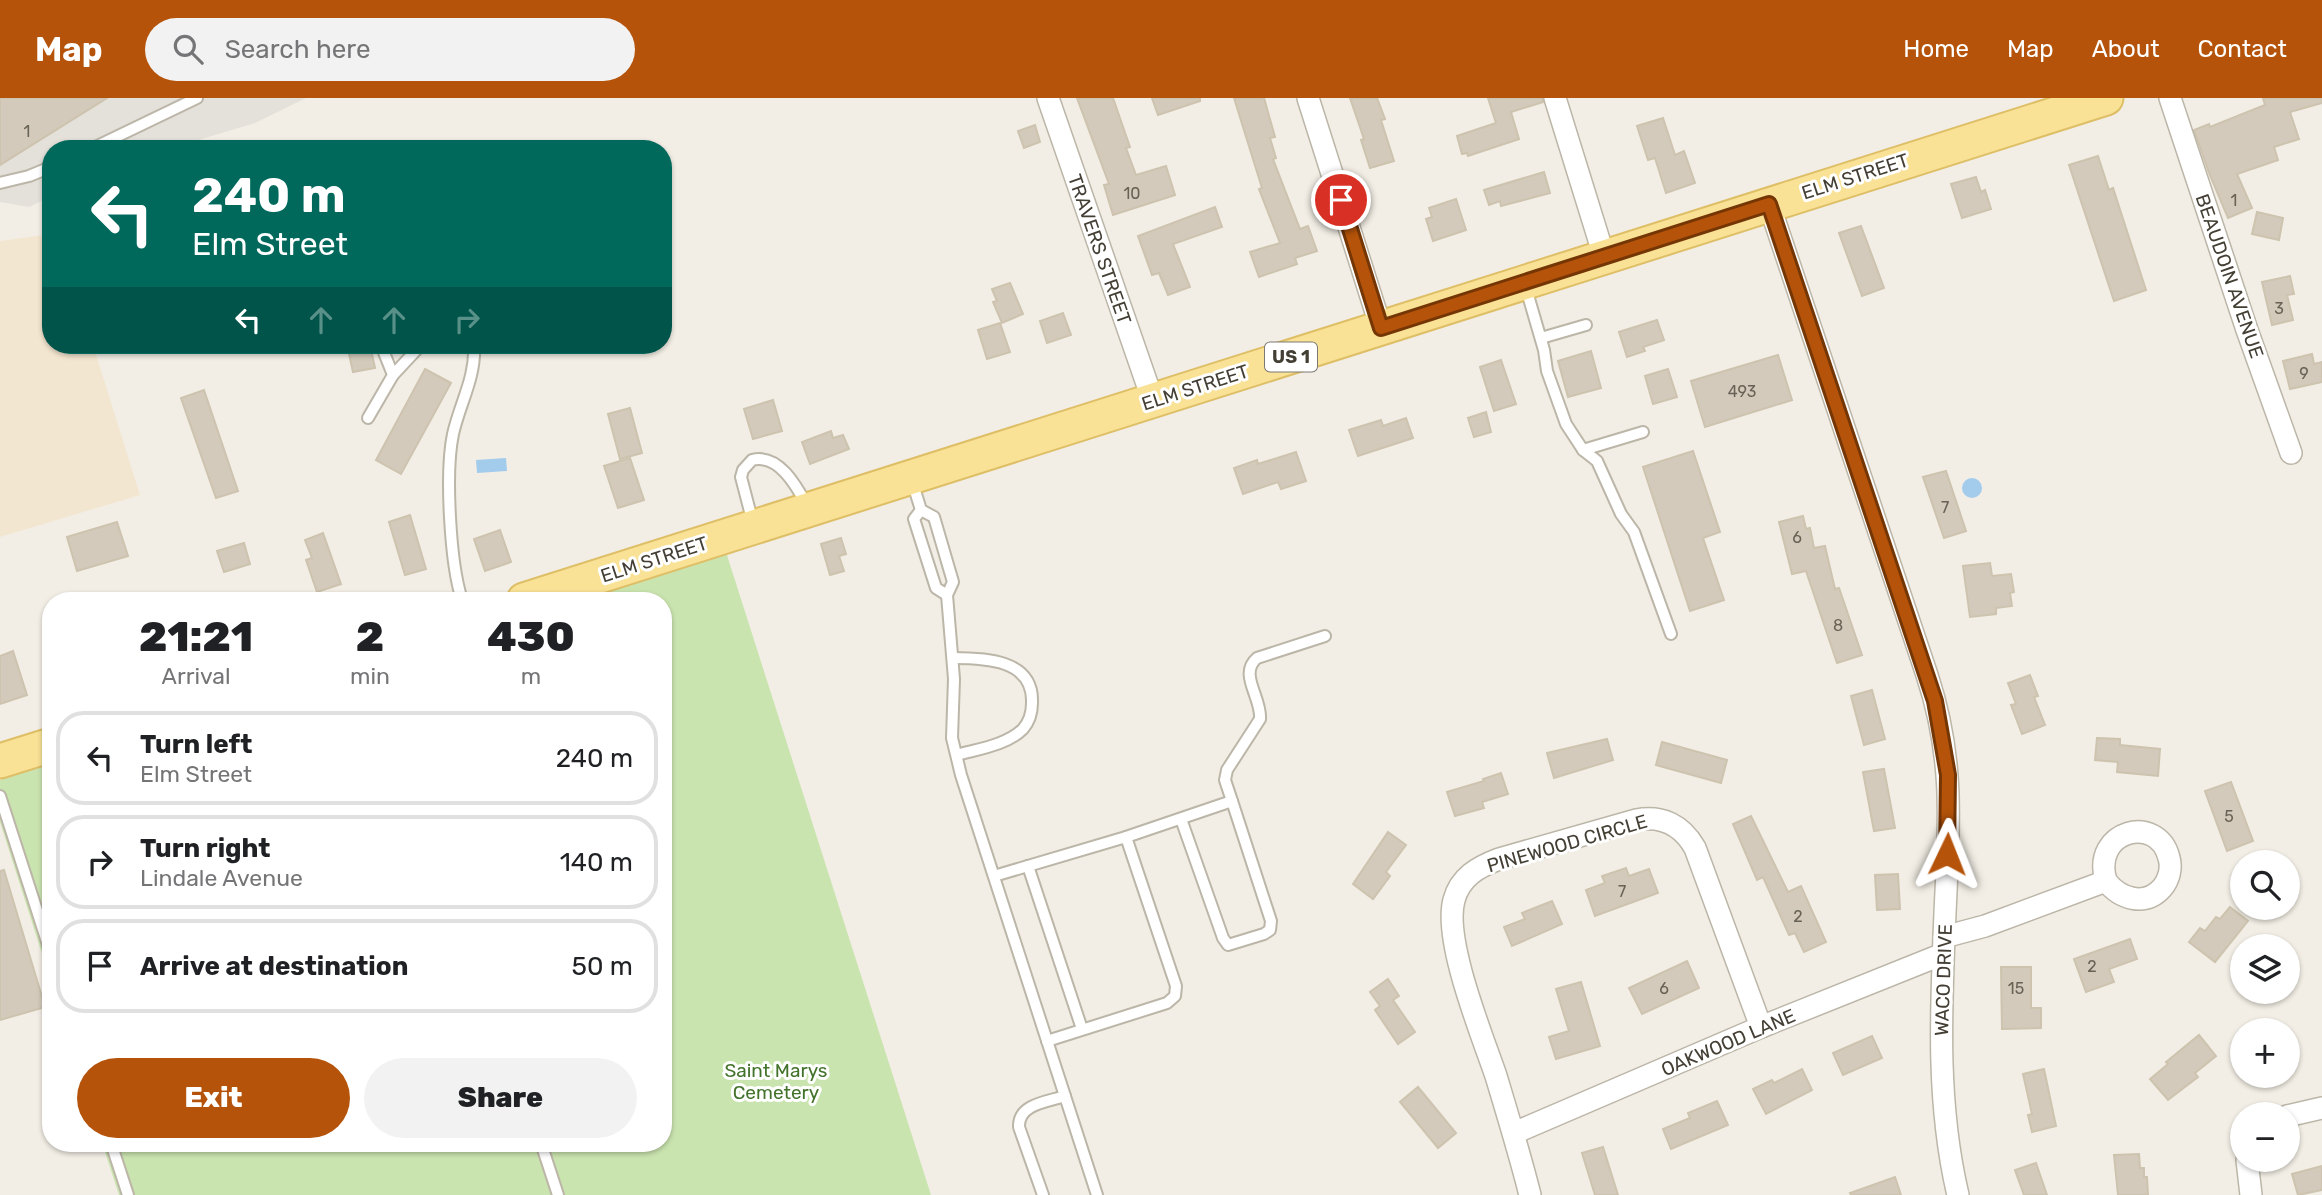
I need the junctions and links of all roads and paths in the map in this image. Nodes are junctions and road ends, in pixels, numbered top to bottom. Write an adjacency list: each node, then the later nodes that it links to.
1 (197, 98): 7 (lane)
2 (1048, 98): 20 (street, TRAVERS STREET)
3 (1308, 98): 14 (street)
4 (1555, 98): 11 (street)
5 (2106, 98): 10 (main road, ELM STREET / US 1)
6 (2170, 98): 24 (street, BEAUDOIN AVENUE)
7 (110, 140)
8 (42, 171): 9 (lane)
9 (0, 183)
10 (1769, 204): 11 (main road, ELM STREET / US 1); 46 (street, WACO DRIVE)
11 (1604, 256): 12 (main road, ELM STREET / US 1)
12 (1524, 282): 14 (main road, ELM STREET / US 1); 15 (lane)
13 (1586, 325): 15 (lane)
14 (1381, 328): 20 (main road, ELM STREET / US 1)
15 (1541, 338): 23 (lane)
16 (385, 354): 19 (lane)
17 (413, 354): 19 (lane)
18 (475, 354): 29 (lane)
19 (393, 375): 21 (lane)
20 (1153, 401): 25 (main road, ELM STREET / US 1)
21 (368, 418)
22 (1643, 432): 23 (lane)
23 (1583, 450): 32 (lane)
24 (2291, 453)
25 (910, 478): 26 (main road, ELM STREET / US 1); 27 (lane)
26 (809, 510): 28 (main road, ELM STREET / US 1); 28 (lane)
27 (921, 510): 31 (lane); 31 (lane)
28 (754, 526): 30 (main road, ELM STREET / US 1)
29 (460, 592)
30 (549, 592)
31 (947, 595): 34 (lane)
32 (1671, 634)
33 (1325, 636): 39 (lane)
34 (953, 658): 36 (lane); 36 (lane)
35 (42, 748): 37 (main road)
36 (957, 755): 43 (lane)
37 (0, 761)
38 (0, 796): 45 (lane)
39 (1232, 801): 40 (lane); 40 (lane)
40 (1181, 819): 41 (lane)
41 (1126, 838): 42 (lane); 48 (lane)
42 (1028, 866): 43 (lane); 48 (lane)
43 (994, 876): 49 (lane)
44 (2106, 881): 46 (street, OAKWOOD LANE)
45 (42, 926)
46 (1944, 945): 47 (street, OAKWOOD LANE); 62 (street, WACO DRIVE)
47 (1761, 1027): 53 (street, OAKWOOD LANE); 53 (street, PINEWOOD CIRCLE)
48 (1082, 1029): 49 (lane)
49 (1047, 1041): 50 (lane)
50 (1065, 1096): 59 (lane); 60 (lane)
51 (2322, 1108): 52 (street)
52 (2300, 1113)
53 (1514, 1133): 61 (street, PINEWOOD CIRCLE)
54 (114, 1152): 57 (lane)
55 (544, 1152): 58 (lane)
56 (2248, 1172): 63 (street)
57 (128, 1195)
58 (558, 1195)
59 (1043, 1195)
60 (1097, 1195)
61 (1530, 1195)
62 (1958, 1195)
63 (2251, 1195)

